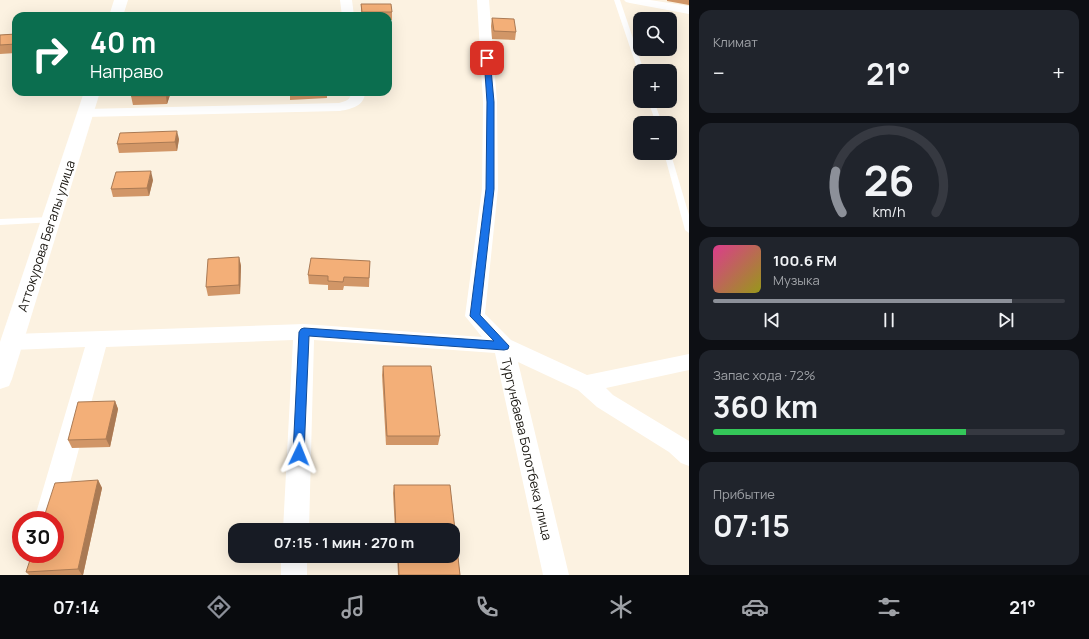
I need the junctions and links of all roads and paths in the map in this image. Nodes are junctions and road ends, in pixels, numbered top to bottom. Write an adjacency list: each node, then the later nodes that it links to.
1 (121, 0): 7 (main road)
2 (346, 0): 8 (street)
3 (483, 0): 20 (street, Тургунбаева Болотбека улица)
4 (617, 0): 9 (lane)
5 (630, 0): 6 (street)
6 (689, 10)
7 (117, 12)
8 (348, 12)
9 (639, 64)
10 (91, 96): 12 (main road, Аттокурова Бегалы улица)
11 (358, 96): 12 (street)
12 (86, 113): 14 (main road, Аттокурова Бегалы улица)
13 (670, 160): 16 (lane)
14 (51, 220): 15 (lane); 19 (main road, Аттокурова Бегалы улица)
15 (0, 222)
16 (689, 230)
17 (304, 332): 18 (street); 20 (street); 26 (street)
18 (98, 339): 19 (street); 25 (street)
19 (13, 342): 22 (main road, Аттокурова Бегалы улица)
20 (504, 346): 23 (street); 29 (street, Тургунбаева Болотбека улица)
21 (689, 362): 23 (street)
22 (0, 379)
23 (586, 384): 24 (street)
24 (689, 456)
25 (50, 511)
26 (296, 523)
27 (294, 563): 28 (street)
28 (294, 575)
29 (556, 575)

